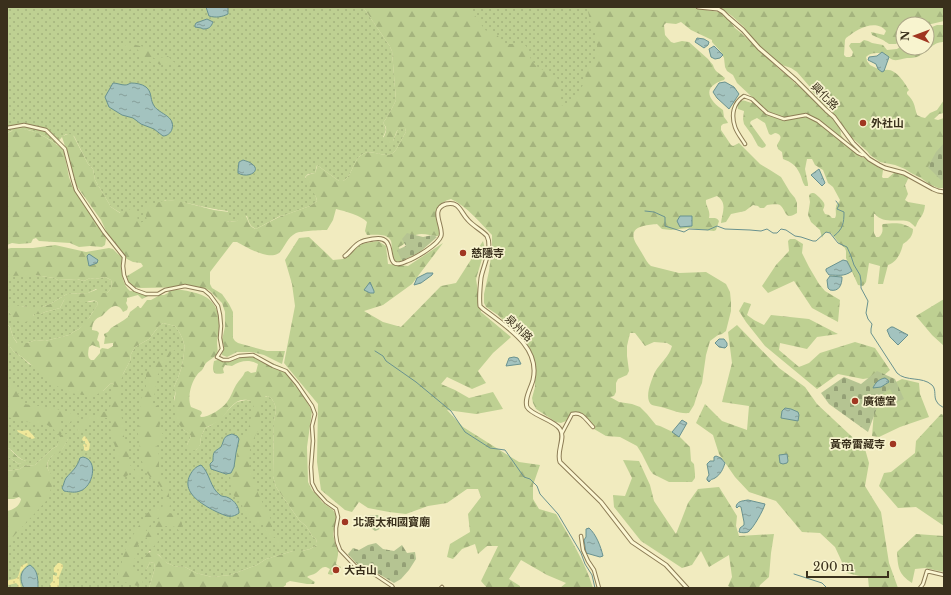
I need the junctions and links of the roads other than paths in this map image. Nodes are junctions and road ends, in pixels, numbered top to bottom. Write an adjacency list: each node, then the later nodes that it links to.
1 (698, 7): 4 (street, 興化路)
2 (7, 128): 11 (street)
3 (745, 144): 4 (street)
4 (866, 155): 5 (street, 興化路)
5 (944, 192)
6 (345, 256): 8 (street, 泉州路)
7 (593, 427): 8 (street)
8 (562, 433): 13 (street)
9 (581, 536): 12 (street)
10 (944, 575): 14 (street)
11 (393, 588)
12 (599, 588)
13 (686, 588)
14 (920, 588)

